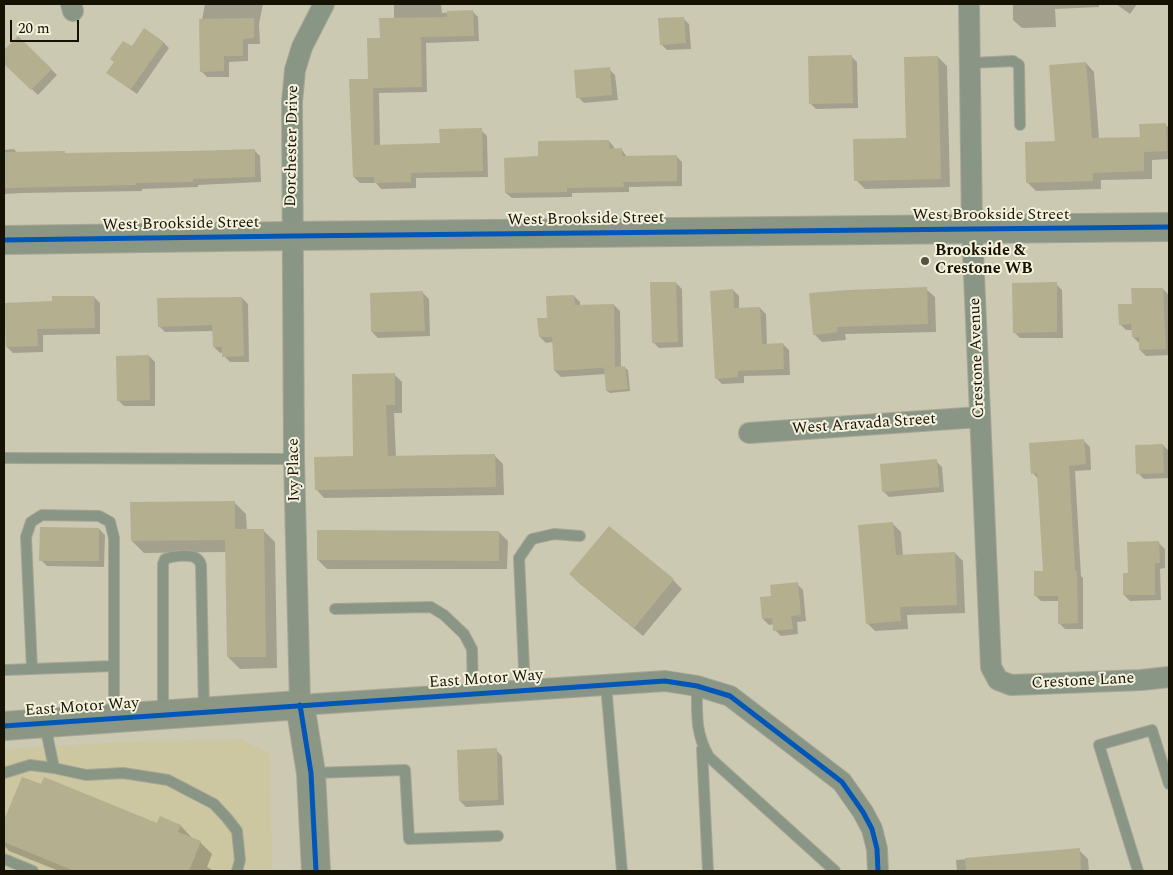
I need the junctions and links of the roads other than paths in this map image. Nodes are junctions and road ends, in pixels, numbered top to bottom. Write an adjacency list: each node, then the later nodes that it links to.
1 (324, 4): 7 (street, Dorchester Drive)
2 (970, 4): 3 (street, Crestone Avenue)
3 (970, 63): 4 (lane); 6 (street, Crestone Avenue)
4 (1020, 124)
5 (1169, 227): 6 (street, West Brookside Street)
6 (972, 229): 7 (street, West Brookside Street); 9 (street, Crestone Avenue)
7 (292, 236): 8 (street, West Brookside Street); 12 (street, Ivy Place)
8 (4, 240)
9 (980, 418): 10 (street, West Aravada Street); 19 (street, Crestone Avenue)
10 (749, 433)
11 (4, 458): 12 (lane)
12 (294, 459): 24 (street, Ivy Place)
13 (580, 536): 22 (lane)
14 (335, 609): 23 (lane)
15 (114, 666): 16 (lane); 16 (lane); 27 (lane)
16 (32, 669): 17 (lane)
17 (4, 670)
18 (1169, 678): 19 (street, Crestone Lane)
19 (998, 680)
20 (606, 685): 21 (street, East Motor Way); 22 (street, East Motor Way); 40 (lane)
21 (697, 686): 30 (lane); 43 (street, East Motor Way)
22 (525, 690): 23 (street, East Motor Way)
23 (474, 694): 24 (street, East Motor Way)
24 (300, 705): 25 (street, East Motor Way); 33 (street)
25 (204, 712): 26 (street, East Motor Way); 26 (lane)
26 (163, 715): 27 (street, East Motor Way)
27 (114, 718): 28 (street, East Motor Way)
28 (45, 723): 29 (street, East Motor Way); 31 (lane)
29 (4, 726)
30 (702, 745): 41 (lane); 42 (lane)
31 (54, 768): 32 (lane); 38 (lane)
32 (4, 773)
33 (311, 773): 35 (lane); 39 (street)
34 (1169, 784): 44 (lane)
35 (498, 836)
36 (4, 859): 37 (lane)
37 (32, 871)
38 (237, 871)
39 (316, 871)
40 (622, 871)
41 (708, 871)
42 (835, 871)
43 (878, 871)
44 (1138, 871)

